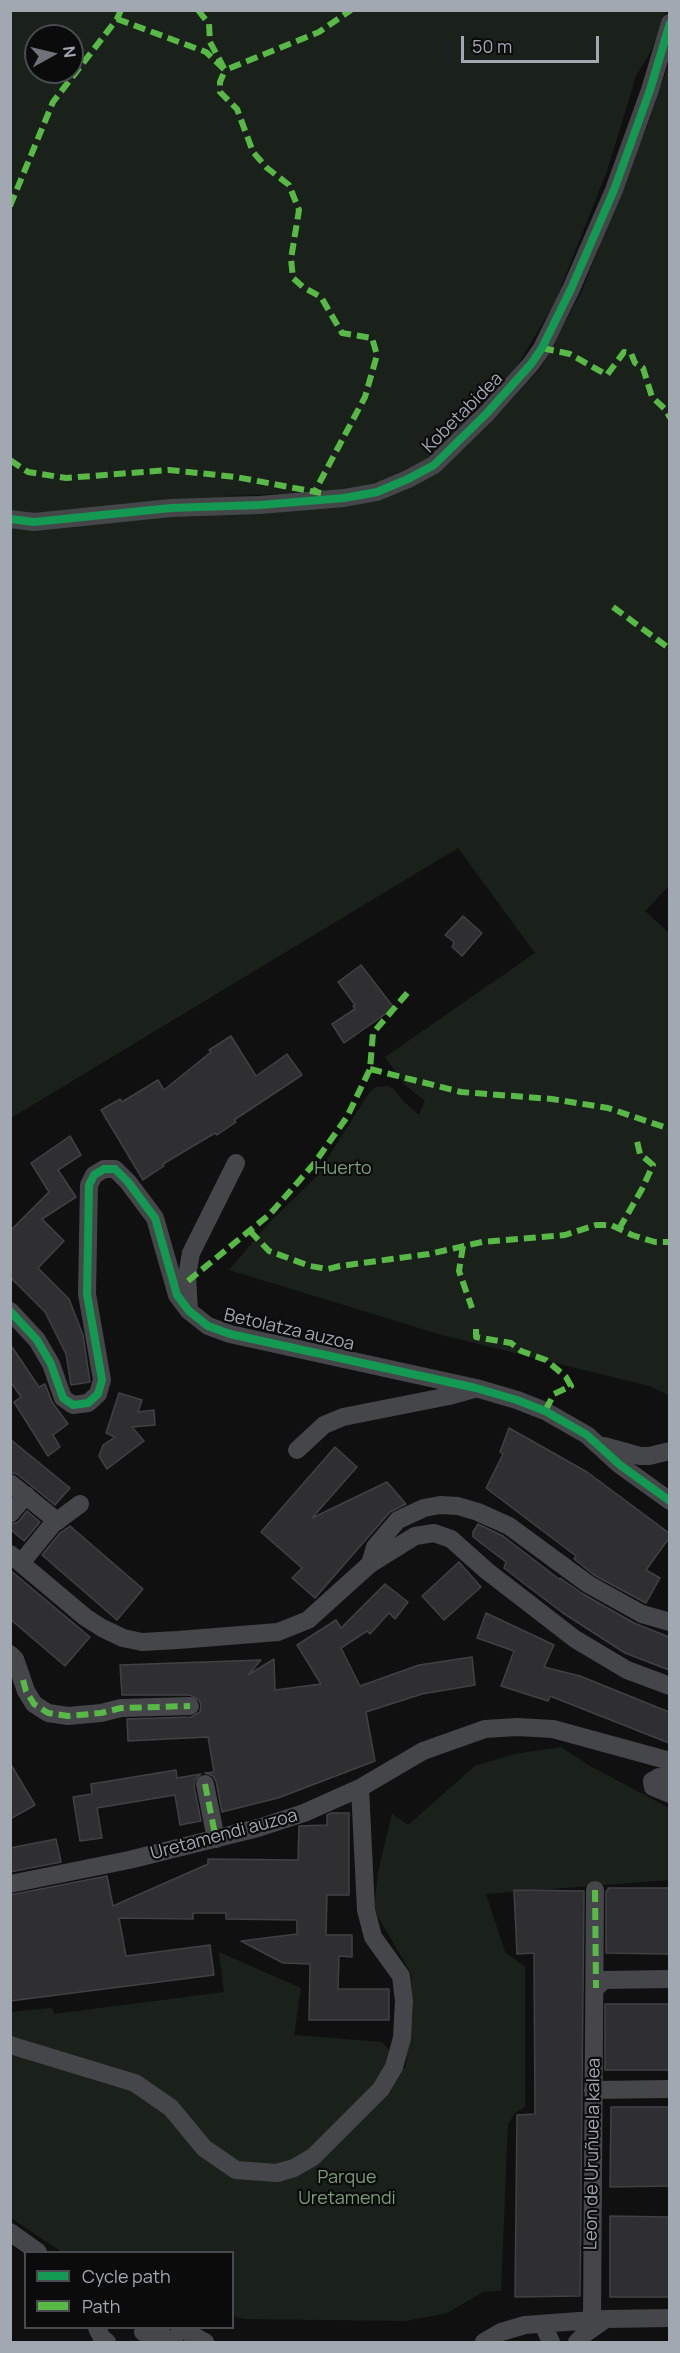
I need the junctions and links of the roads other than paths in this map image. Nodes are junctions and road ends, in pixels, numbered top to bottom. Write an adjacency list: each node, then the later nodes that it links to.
1 (669, 23): 2 (street, Kobetabidea)
2 (10, 519)
3 (236, 1163): 5 (street)
4 (10, 1311): 5 (street, Betolatza auzoa)
5 (189, 1311): 6 (street, Betolatza auzoa)
6 (476, 1388): 7 (street, Betolatza auzoa); 8 (street)
7 (600, 1445): 9 (street); 12 (street)
8 (297, 1450)
9 (669, 1451)
10 (10, 1483): 11 (street)
11 (26, 1495): 14 (street); 15 (street)
12 (669, 1501)
13 (80, 1504): 15 (street)
14 (10, 1514)
15 (57, 1521): 16 (street)
16 (16, 1558): 17 (street)
17 (370, 1564): 18 (street); 20 (street)
18 (669, 1622)
19 (10, 1654): 21 (street)
20 (669, 1686)
21 (190, 1706)
22 (669, 1761): 25 (street, Uretamendi auzoa)
23 (669, 1778): 26 (street)
24 (205, 1784): 27 (street)
25 (360, 1788): 27 (street, Uretamendi auzoa); 32 (street)
26 (669, 1794)
27 (216, 1839): 28 (street, Uretamendi auzoa)
28 (10, 1884)
29 (596, 1890): 31 (street, Leon de Uruñuela kalea)
30 (669, 1979): 31 (street)
31 (596, 1988): 34 (street, Leon de Uruñuela kalea)
32 (10, 2045)
33 (669, 2089): 34 (street)
34 (593, 2090): 38 (street, Leon de Uruñuela kalea)
35 (10, 2232): 36 (street)
36 (35, 2251)
37 (669, 2318): 38 (street)
38 (599, 2319): 39 (street); 50 (street)
39 (569, 2322): 40 (street); 49 (street)
40 (543, 2324): 44 (street); 48 (street)
41 (98, 2329): 45 (street)
42 (182, 2329): 47 (street)
43 (140, 2334): 46 (street)
44 (490, 2341)
45 (107, 2343)
46 (174, 2343)
47 (205, 2343)
48 (551, 2343)
49 (568, 2343)
50 (577, 2343)

